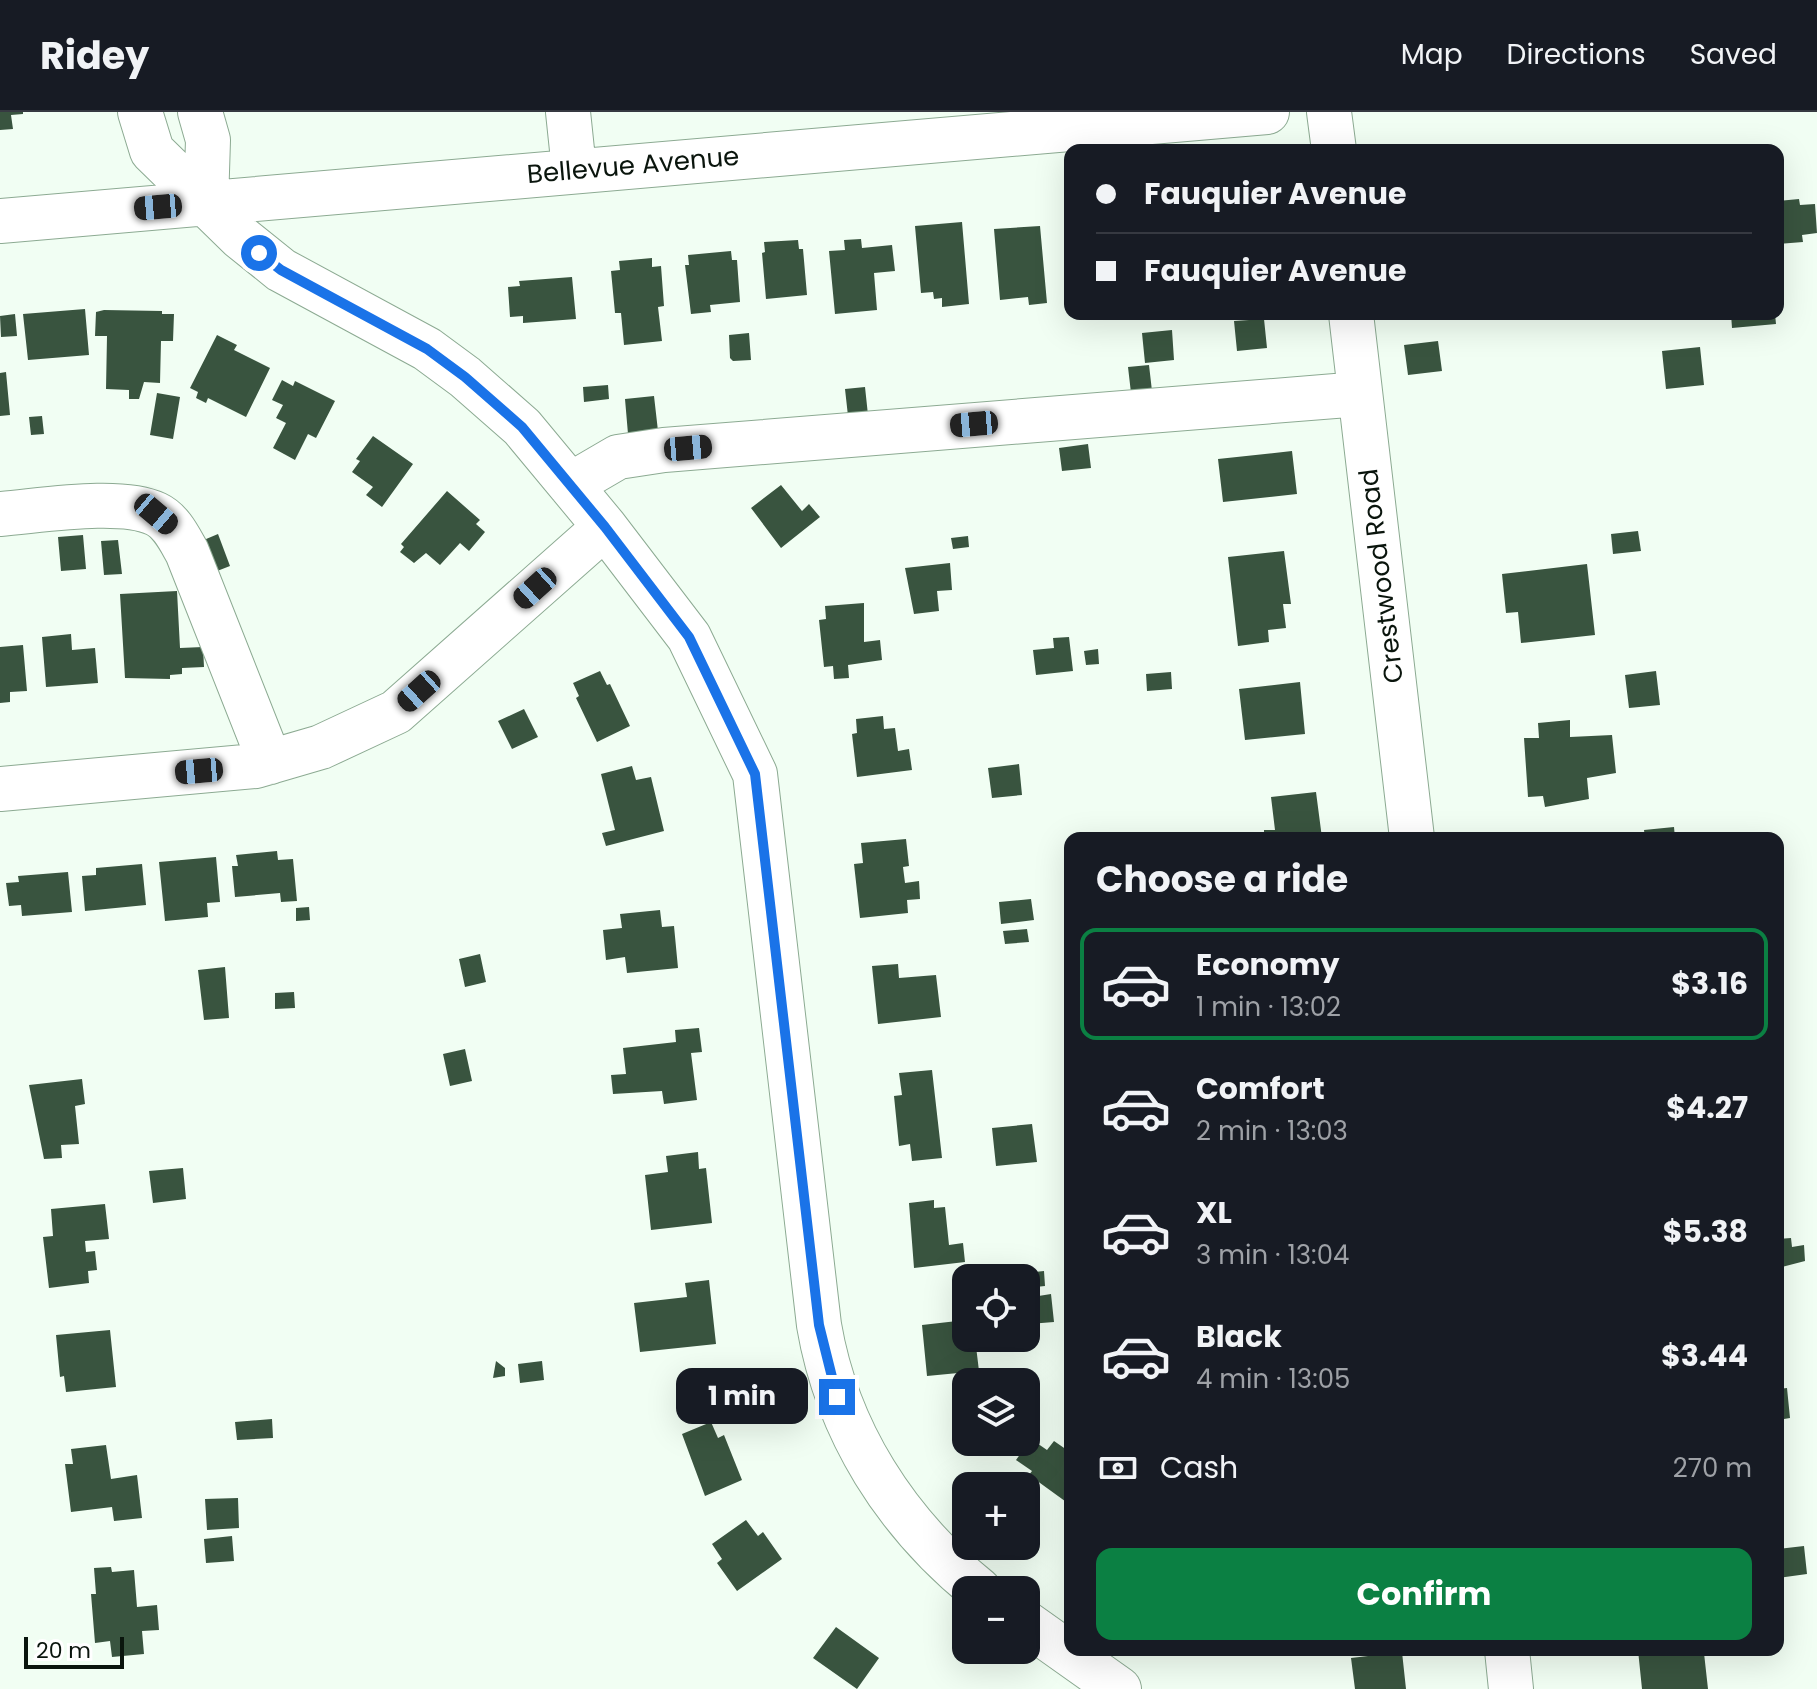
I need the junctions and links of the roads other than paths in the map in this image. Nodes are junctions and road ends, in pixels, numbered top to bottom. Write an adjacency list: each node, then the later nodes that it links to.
1 (140, 112): 9 (street)
2 (200, 112): 9 (street)
3 (568, 112): 8 (street)
4 (1267, 112): 6 (street, Bellevue Avenue)
5 (1329, 112): 7 (street)
6 (1035, 122): 8 (street, Bellevue Avenue)
7 (1333, 144)
8 (574, 169): 9 (street, Bellevue Avenue)
9 (206, 203): 10 (street, Bellevue Avenue); 13 (street)
10 (0, 221)
11 (1352, 320): 12 (street, Crestwood Road)
12 (1360, 394): 13 (street); 18 (street, Crestwood Road)
13 (570, 485): 15 (street)
14 (0, 514): 16 (street)
15 (605, 527): 16 (street); 19 (street)
16 (270, 762): 17 (street)
17 (0, 789)
18 (1411, 832)
19 (962, 1576)
20 (1040, 1633): 21 (street)
21 (1064, 1650)
22 (1072, 1656): 24 (street)
23 (1508, 1656): 25 (street)
24 (1119, 1689)
25 (1511, 1689)

